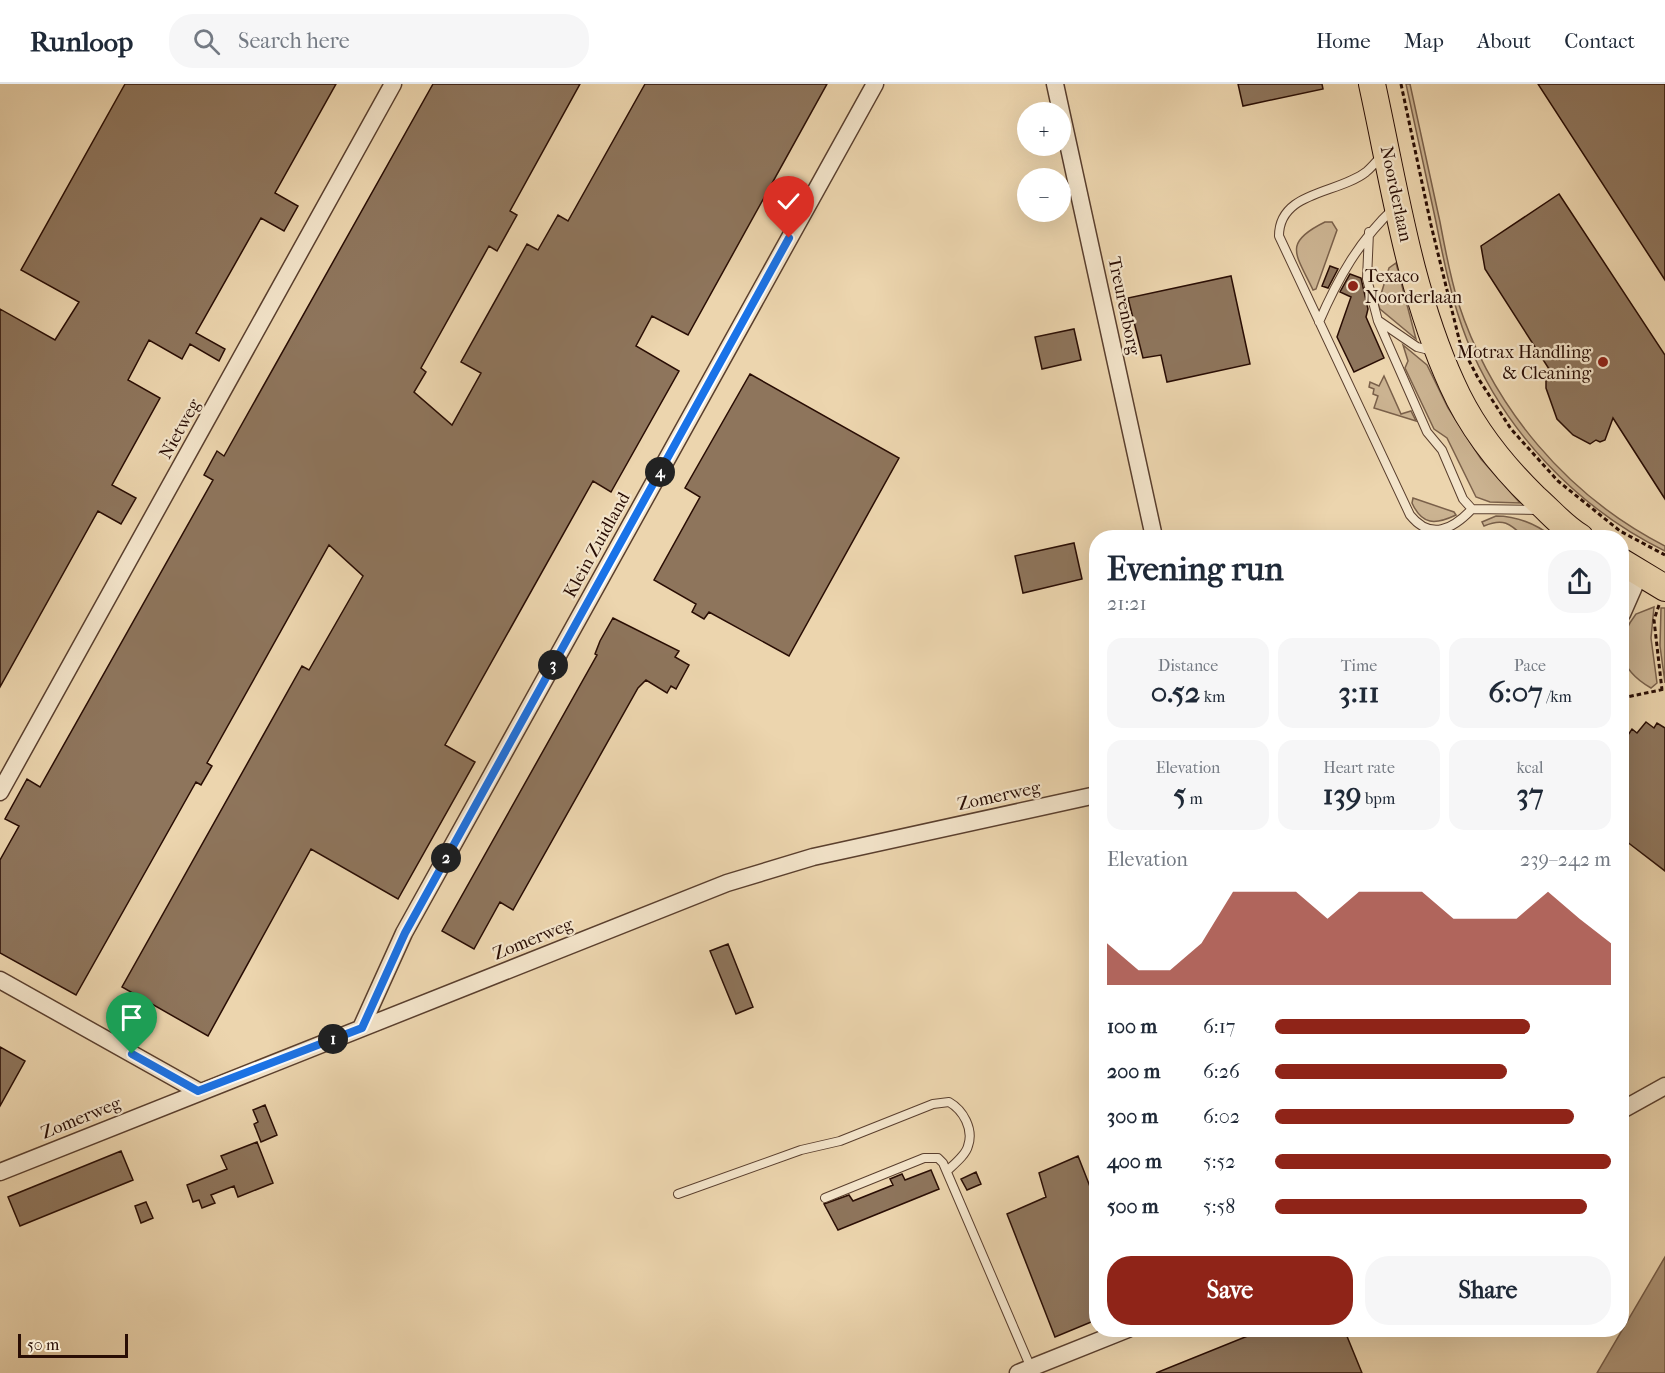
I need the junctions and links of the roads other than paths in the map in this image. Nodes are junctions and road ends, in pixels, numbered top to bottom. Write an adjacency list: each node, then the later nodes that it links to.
1 (393, 84): 17 (street, Nietweg)
2 (875, 84): 20 (street, Klein Zuidland)
3 (1055, 84): 13 (street, Treurenborg)
4 (1372, 84): 5 (main road, Noorderlaan)
5 (1387, 150): 6 (main road, Noorderlaan); 9 (lane)
6 (1398, 203): 7 (lane); 10 (main road, Noorderlaan)
7 (1369, 232): 8 (lane); 9 (lane)
8 (1378, 321): 10 (lane); 11 (lane)
9 (1319, 322): 11 (lane)
10 (1439, 352): 12 (main road, Noorderlaan)
11 (1472, 508): 12 (lane)
12 (1548, 510): 14 (main road, Noorderlaan)
13 (1152, 530)
14 (1572, 530)
15 (1631, 567): 16 (main road)
16 (1663, 594)
17 (0, 792)
18 (1089, 797): 20 (street, Zomerweg)
19 (0, 980): 22 (street)
20 (362, 1028): 22 (street, Zomerweg)
21 (1665, 1086): 23 (street)
22 (198, 1091): 24 (street, Zomerweg)
23 (1629, 1106)
24 (2, 1169)
25 (947, 1171): 26 (lane); 27 (lane); 29 (lane)
26 (678, 1194)
27 (825, 1198)
28 (1108, 1337): 29 (street)
29 (1025, 1370)

